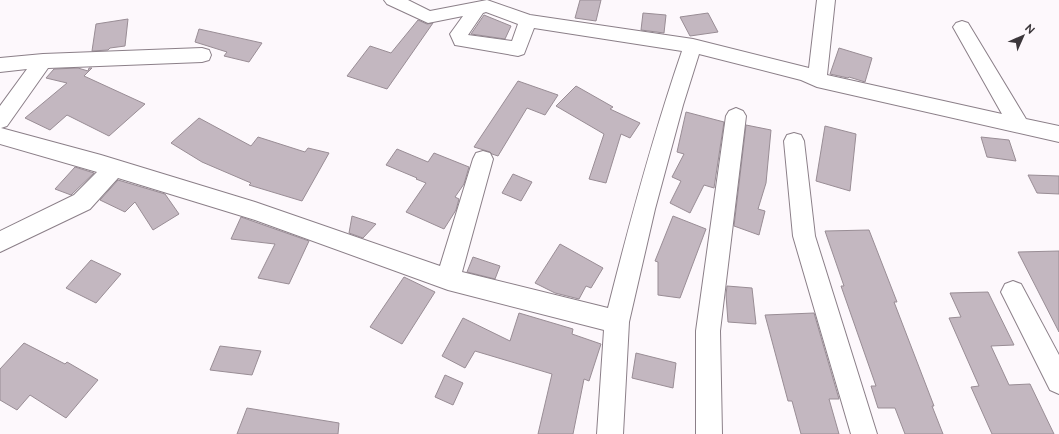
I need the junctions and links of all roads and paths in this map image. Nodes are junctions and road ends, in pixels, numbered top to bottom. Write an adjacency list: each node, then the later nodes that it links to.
1 (393, 0): 3 (street)
2 (826, 0): 10 (street)
3 (476, 8): 4 (street); 4 (street)
4 (528, 21): 6 (street)
5 (962, 27): 13 (street)
6 (694, 46): 10 (street); 22 (street)
7 (202, 54): 8 (street)
8 (42, 61): 9 (street); 12 (street)
9 (0, 65)
10 (817, 80): 13 (street)
11 (736, 116): 25 (street)
12 (0, 121)
13 (1019, 125): 14 (street)
14 (1059, 134)
15 (0, 136): 18 (street)
16 (794, 141): 26 (street)
17 (483, 159): 20 (street)
18 (114, 168): 19 (street); 20 (street)
19 (0, 242)
20 (448, 279): 22 (street)
21 (1013, 292): 23 (street)
22 (617, 322): 24 (street)
23 (1059, 381)
24 (610, 434)
25 (709, 434)
26 (864, 434)

